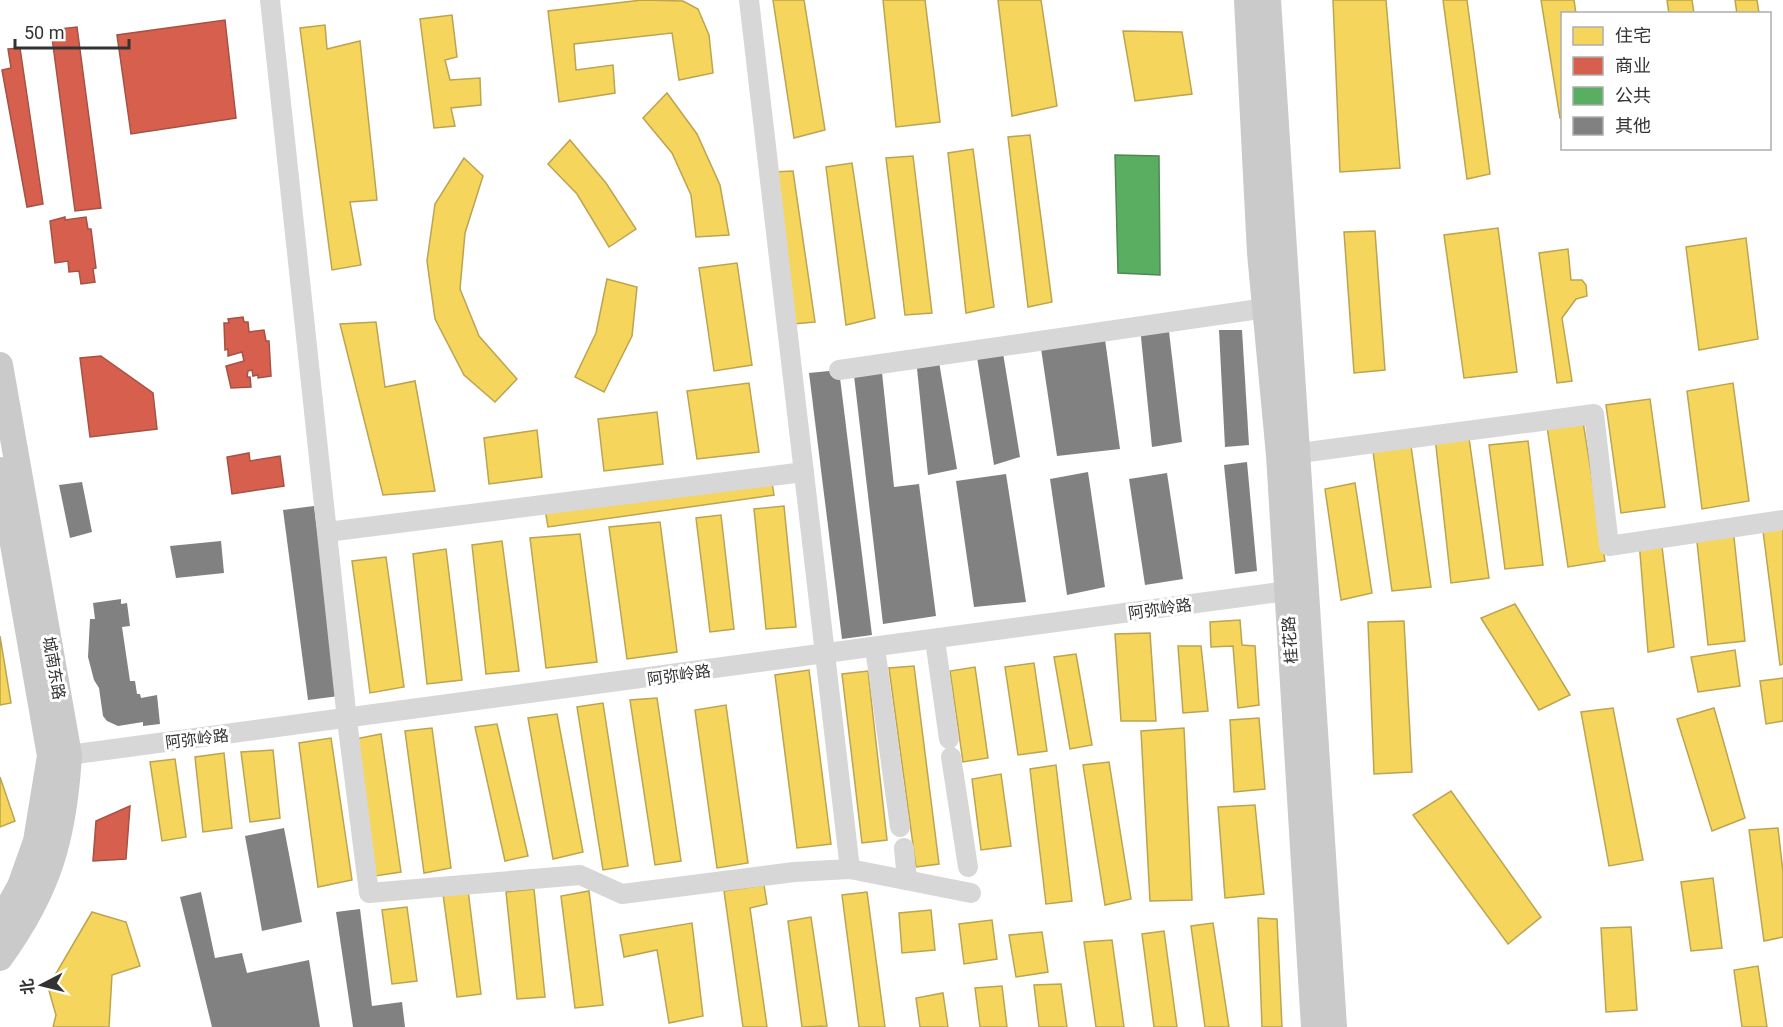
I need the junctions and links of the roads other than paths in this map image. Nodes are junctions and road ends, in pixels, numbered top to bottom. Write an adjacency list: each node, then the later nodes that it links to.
1 (270, 0): 15 (street)
2 (749, 0): 13 (street)
3 (1235, 0): 8 (main road)
4 (1246, 0): 7 (main road)
5 (1268, 0): 7 (main road)
6 (1279, 0): 8 (main road)
7 (1272, 250): 8 (main road)
8 (1277, 306): 10 (street); 11 (main road, 桂花路)
9 (0, 365): 21 (main road, 城南东路)
10 (839, 370)
11 (1289, 454): 14 (street); 16 (main road, 桂花路); 31 (main road, 桂花路)
12 (0, 470): 28 (main road, 城南东路)
13 (804, 472): 15 (street); 19 (street)
14 (1783, 520)
15 (327, 532): 20 (street)
16 (1287, 591): 17 (street, 阿弥岭路); 30 (main road, 桂花路)
17 (935, 639): 18 (street, 阿弥岭路); 24 (street)
18 (875, 648): 19 (street, 阿弥岭路); 22 (street)
19 (825, 655): 20 (street, 阿弥岭路); 25 (street)
20 (347, 720): 21 (street, 阿弥岭路); 25 (street)
21 (69, 755): 29 (main road, 城南东路)
22 (900, 827)
23 (904, 848): 26 (street)
24 (968, 867)
25 (850, 870): 26 (street)
26 (908, 880): 27 (street)
27 (971, 893)
28 (0, 922)
29 (0, 958)
30 (1314, 1027)
31 (1334, 1027)

